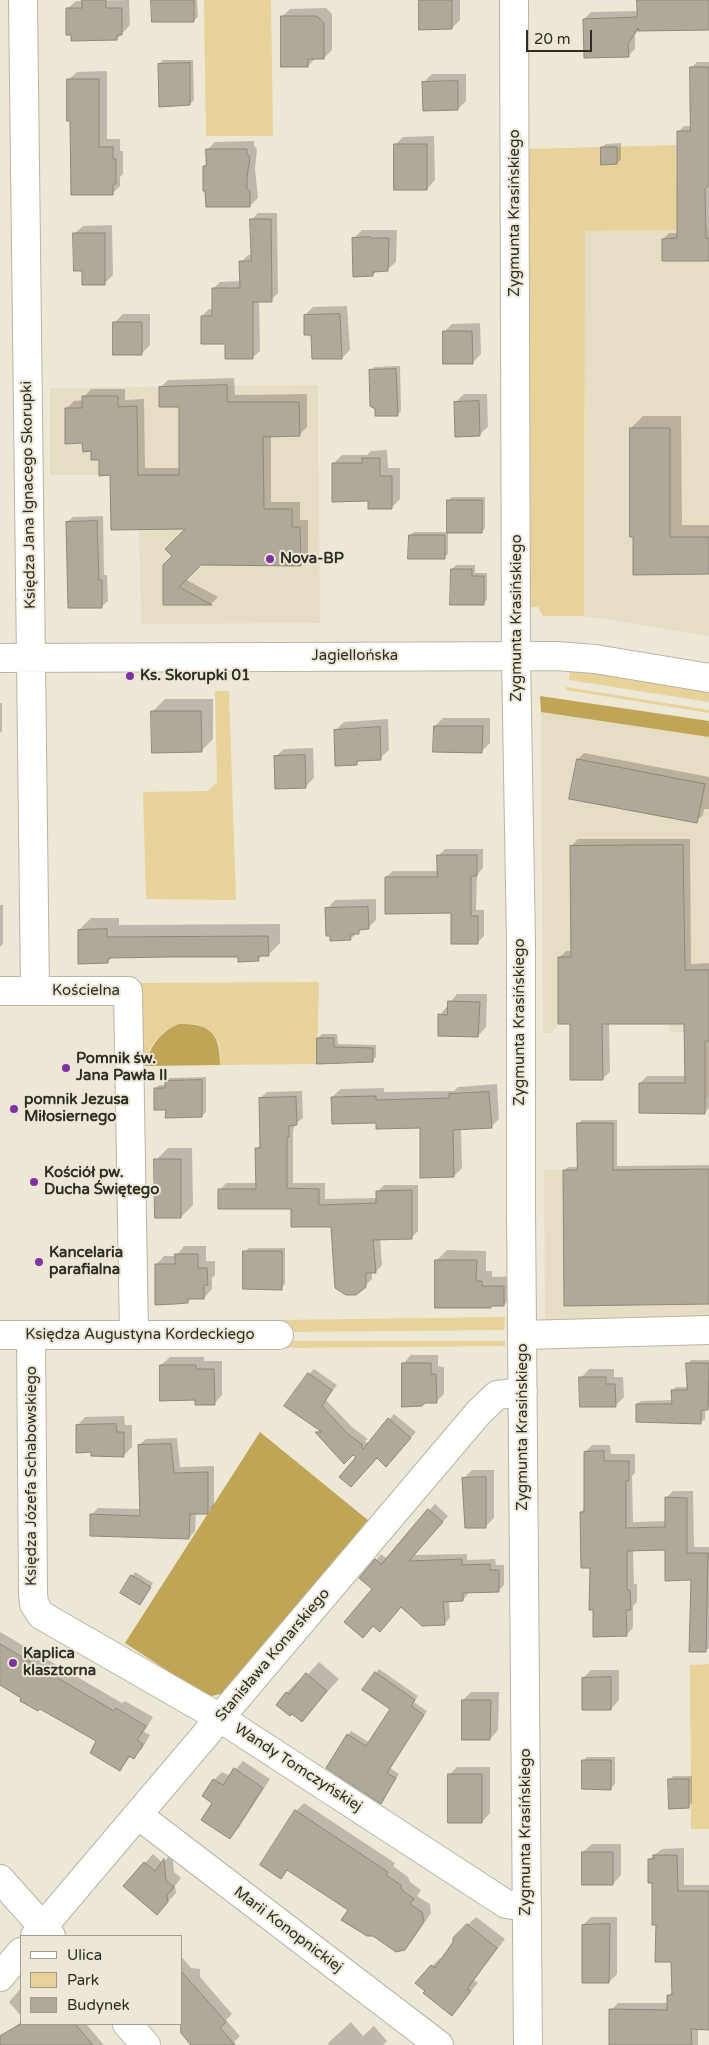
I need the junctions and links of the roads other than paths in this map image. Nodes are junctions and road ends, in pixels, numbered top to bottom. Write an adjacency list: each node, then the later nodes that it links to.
1 (23, 0): 5 (street, Księdza Jana Ignacego Skorupki)
2 (514, 0): 3 (street, Zygmunta Krasińskiego)
3 (516, 656): 5 (street, Jagiellońska); 6 (street, Jagiellońska); 14 (street, Zygmunta Krasińskiego)
4 (0, 658): 5 (street, Jagiellońska)
5 (30, 658): 7 (street, Księdza Jana Ignacego Skorupki)
6 (709, 678)
7 (35, 990): 8 (street, Kościelna); 10 (street, Kościelna)
8 (0, 992)
9 (709, 1330): 14 (street)
10 (134, 1334): 12 (street, Księdza Augustyna Kordeckiego); 13 (street, Księdza Augustyna Kordeckiego)
11 (0, 1335): 12 (street, Księdza Augustyna Kordeckiego)
12 (31, 1335): 16 (street, Księdza Józefa Schabowskiego)
13 (279, 1335)
14 (522, 1335): 15 (street, Zygmunta Krasińskiego)
15 (523, 1392): 17 (street, Stanisława Konarskiego); 20 (street, Zygmunta Krasińskiego)
16 (41, 1615): 17 (street, Wandy Tomczyńskiej)
17 (220, 1718): 18 (street, Stanisława Konarskiego); 20 (street, Wandy Tomczyńskiej)
18 (138, 1815): 21 (street, Stanisława Konarskiego); 26 (street, Marii Konopnickiej)
19 (0, 1879): 21 (street)
20 (526, 1907): 27 (street, Zygmunta Krasińskiego)
21 (42, 1933)
22 (20, 1953): 23 (street)
23 (0, 1977)
24 (128, 2025): 25 (street)
25 (146, 2045)
26 (439, 2045)
27 (528, 2045)

